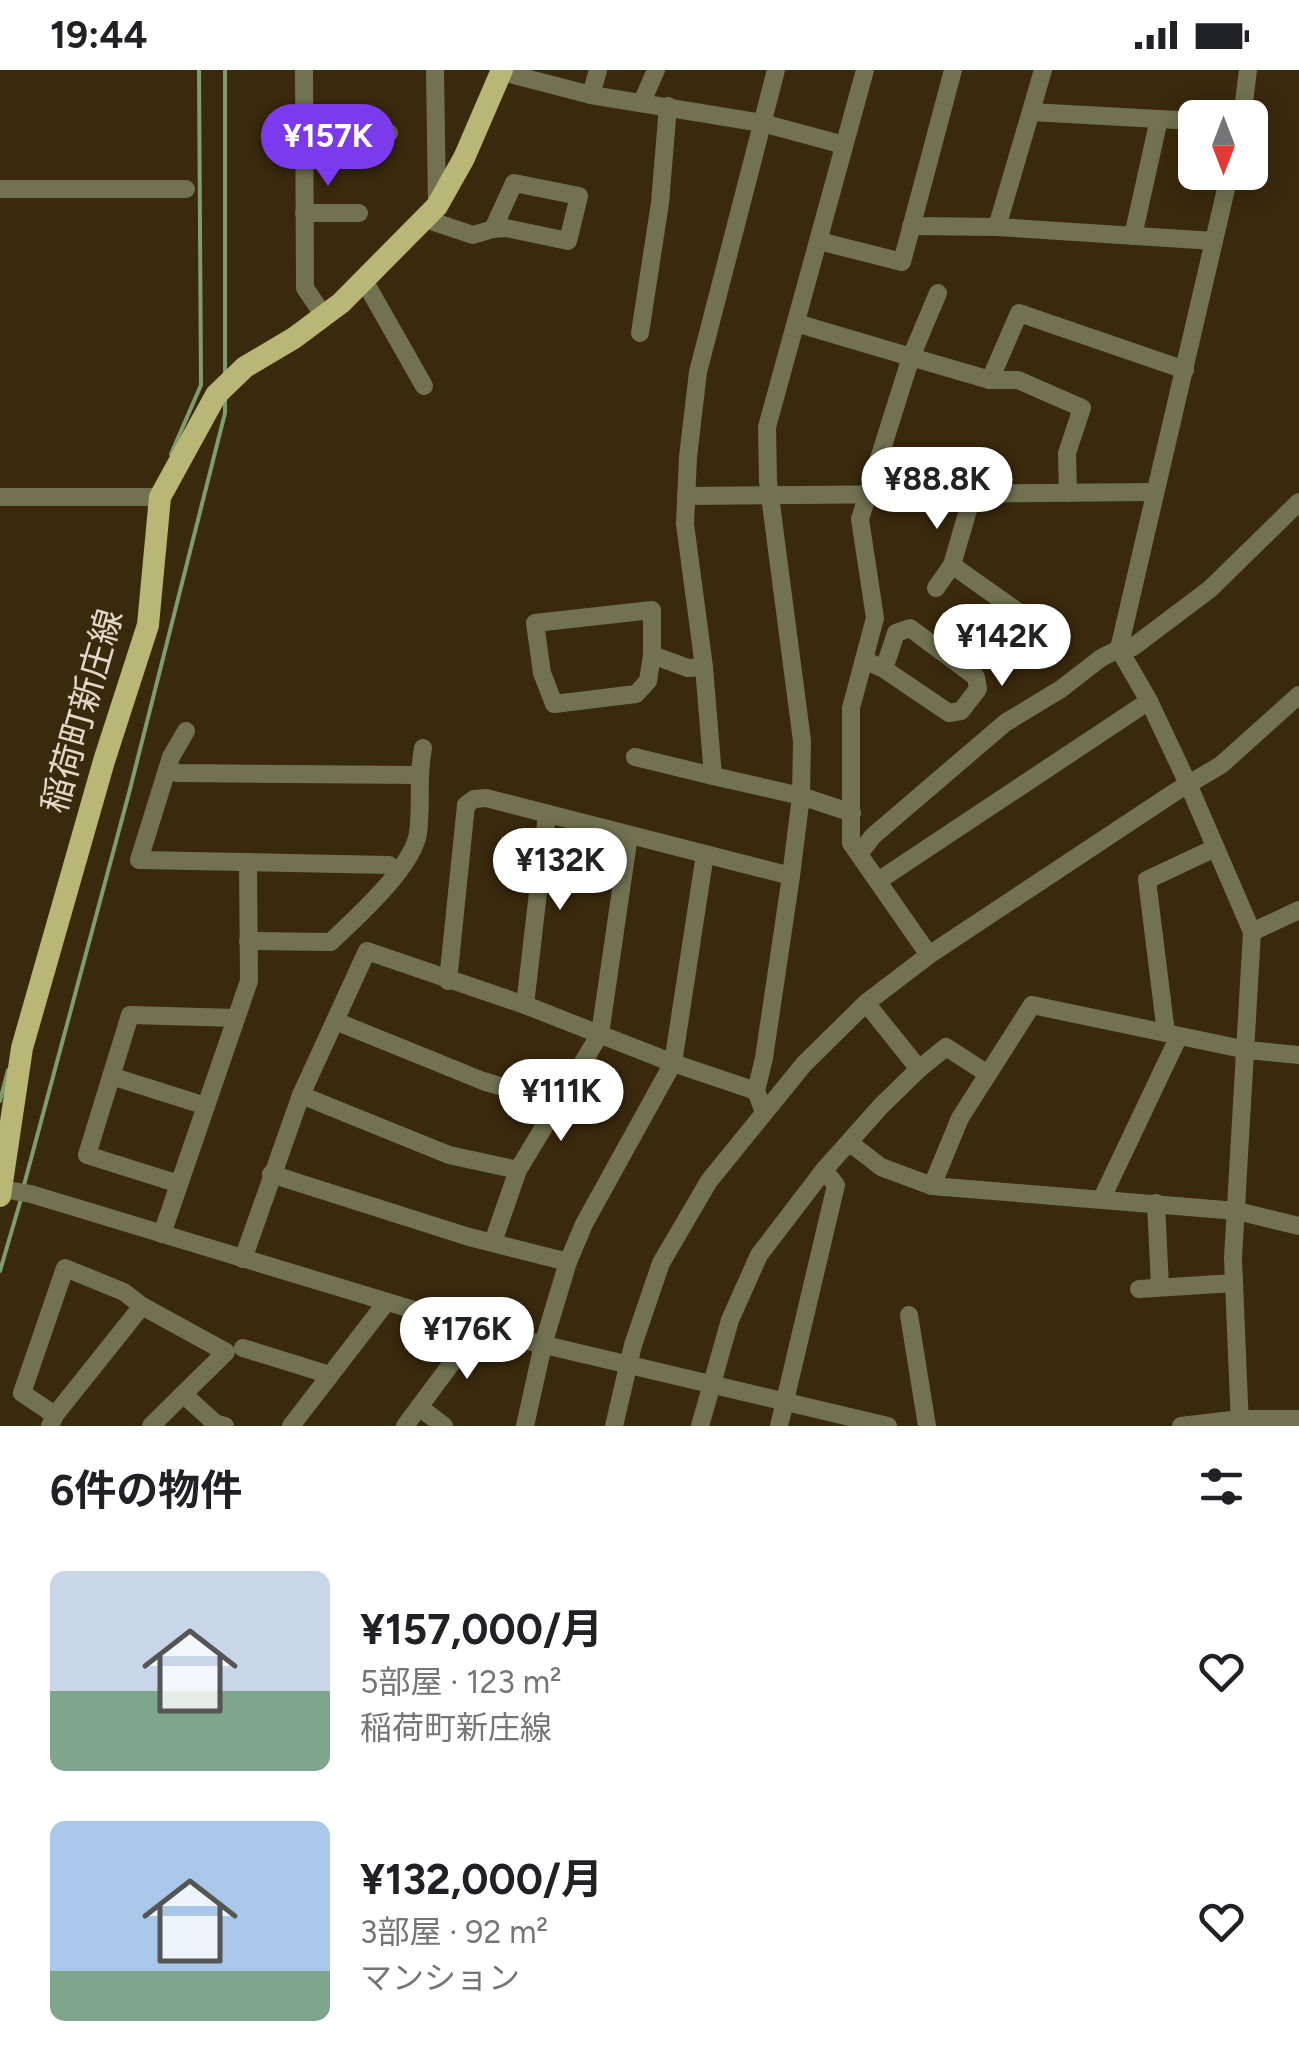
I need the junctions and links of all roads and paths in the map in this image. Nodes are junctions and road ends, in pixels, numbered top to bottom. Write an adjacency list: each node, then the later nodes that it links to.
1 (304, 70): 19 (street)
2 (435, 70): 25 (street)
3 (598, 70): 11 (street)
4 (656, 70): 13 (street)
5 (776, 70): 18 (street)
6 (865, 70): 21 (street)
7 (953, 70): 28 (street)
8 (1044, 70): 15 (street)
9 (1248, 70): 12 (street)
10 (502, 71): 11 (street); 25 (main road, 稲荷町新庄線)
11 (591, 95): 13 (street)
12 (1244, 100)
13 (642, 102): 14 (street)
14 (668, 106): 18 (street); 38 (street)
15 (1031, 112): 16 (street); 29 (street)
16 (1160, 119): 17 (street); 31 (street)
17 (1178, 120)
18 (762, 123): 21 (street); 48 (street)
19 (304, 134): 20 (street); 26 (street)
20 (389, 134)
21 (844, 146): 33 (street)
22 (0, 189): 23 (street)
23 (186, 189)
24 (1226, 190): 32 (street)
25 (431, 212): 30 (street); 34 (main road, 稲荷町新庄線)
26 (304, 214): 27 (street); 36 (street)
27 (359, 214)
28 (911, 226): 29 (street); 33 (street)
29 (997, 228): 31 (street)
30 (492, 230): 30 (street)
31 (1133, 236): 32 (street)
32 (1214, 241): 40 (street)
33 (819, 242): 37 (street)
34 (366, 282): 36 (main road, 稲荷町新庄線); 42 (street)
35 (938, 293): 39 (street)
36 (324, 316): 50 (main road, 稲荷町新庄線)
37 (796, 323): 39 (street); 47 (street)
38 (640, 333)
39 (910, 357): 41 (street); 46 (street)
40 (1186, 370): 41 (street); 43 (street)
41 (990, 380): 45 (street)
42 (424, 386)
43 (1155, 492): 45 (street); 55 (street)
44 (973, 493): 45 (street); 46 (street); 52 (street)
45 (1068, 493)
46 (866, 494): 47 (street); 57 (street)
47 (770, 495): 48 (street); 69 (street)
48 (686, 496): 58 (street)
49 (0, 498): 50 (street)
50 (160, 498): 110 (main road, 稲荷町新庄線)
51 (1299, 502): 55 (street)
52 (952, 565): 53 (street); 54 (street)
53 (936, 588)
54 (1031, 622)
55 (1119, 648): 61 (street); 75 (street)
56 (652, 655): 56 (street); 58 (street)
57 (864, 660): 59 (street); 70 (street)
58 (704, 667): 67 (street)
59 (884, 669): 59 (street)
60 (1299, 695): 68 (street)
61 (1149, 700): 68 (street); 79 (street)
62 (186, 731): 65 (street)
63 (424, 748): 66 (street)
64 (635, 757): 67 (street)
65 (167, 770): 66 (street); 76 (street)
66 (417, 775): 77 (street)
67 (713, 776): 69 (street)
68 (1189, 786): 73 (street); 85 (street)
69 (801, 796): 70 (street); 78 (street)
70 (852, 812): 75 (street)
71 (547, 814): 72 (street); 86 (street); 88 (street)
72 (630, 835): 74 (street); 91 (street)
73 (1216, 848): 81 (street); 92 (street)
74 (706, 854): 78 (street); 95 (street)
75 (859, 854): 79 (street)
76 (248, 862): 77 (street); 83 (street)
77 (396, 872): 82 (street)
78 (791, 876): 99 (street)
79 (878, 881): 85 (street)
80 (1299, 910): 81 (street)
81 (1252, 932): 93 (street)
82 (338, 936): 83 (street); 84 (street)
83 (248, 941): 89 (street)
84 (367, 951): 86 (street); 90 (street)
85 (929, 955): 87 (street)
86 (448, 980): 88 (street)
87 (866, 1004): 96 (street); 103 (street)
88 (525, 1005): 91 (street)
89 (236, 1018): 98 (street); 102 (street)
90 (334, 1021): 100 (street); 101 (street)
91 (600, 1034): 95 (street); 101 (street)
92 (1172, 1034): 93 (street); 97 (street); 111 (street)
93 (1247, 1050): 94 (street); 113 (street)
94 (1299, 1055)
95 (672, 1063): 99 (street); 118 (street)
96 (919, 1069): 97 (street); 104 (street)
97 (988, 1074): 109 (street)
98 (111, 1076): 102 (street); 108 (street)
99 (756, 1091): 103 (street)
100 (301, 1095): 105 (street); 107 (street)
101 (558, 1102): 105 (street)
102 (206, 1106): 108 (street)
103 (764, 1112): 128 (street)
104 (850, 1143): 106 (street); 109 (street)
105 (518, 1170): 116 (street)
106 (824, 1170): 130 (street); 132 (street)
107 (271, 1174): 116 (street); 117 (street)
108 (180, 1184): 115 (street)
109 (932, 1186): 111 (street)
110 (12, 1192): 115 (street)
111 (1102, 1198): 112 (street)
112 (1156, 1203): 113 (street); 120 (street)
113 (1236, 1211): 114 (street); 119 (street)
114 (1299, 1226)
115 (162, 1234): 117 (street)
116 (493, 1242): 118 (street)
117 (243, 1259): 122 (street)
118 (568, 1262): 126 (street)
119 (1234, 1283): 120 (street); 137 (street)
120 (1160, 1287): 121 (street)
121 (1139, 1288)
122 (385, 1304): 125 (street); 129 (street)
123 (142, 1306): 131 (street); 135 (street); 135 (street)
124 (909, 1315): 148 (street)
125 (477, 1329): 126 (street); 133 (street)
126 (543, 1345): 128 (street); 143 (street)
127 (243, 1348): 129 (street)
128 (628, 1363): 130 (street); 144 (street)
129 (330, 1375): 140 (street)
130 (710, 1382): 132 (street); 145 (street)
131 (183, 1394): 138 (street); 139 (street)
132 (786, 1400): 136 (street); 146 (street)
133 (420, 1407): 141 (street); 142 (street)
134 (1299, 1419): 137 (street)
135 (52, 1420)
136 (844, 1420): 147 (street)
137 (1240, 1422): 149 (street)
138 (151, 1426)
139 (225, 1426)
140 (292, 1426)
141 (405, 1426)
142 (444, 1426)
143 (525, 1426)
144 (614, 1426)
145 (700, 1426)
146 (779, 1426)
147 (888, 1426)
148 (927, 1426)
149 (1181, 1426)

